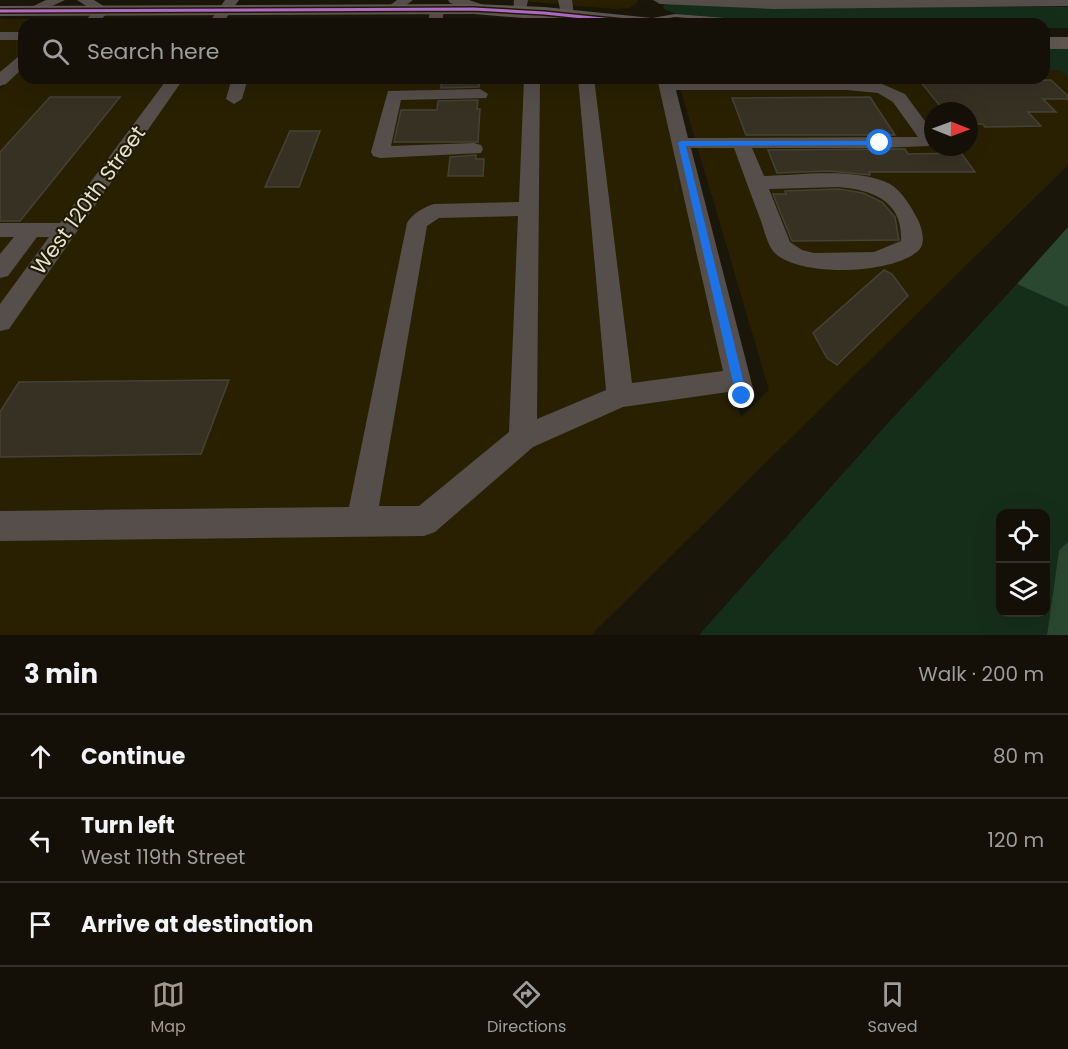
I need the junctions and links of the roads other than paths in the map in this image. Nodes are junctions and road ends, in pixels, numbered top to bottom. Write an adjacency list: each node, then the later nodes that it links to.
1 (58, 0): 17 (street)
2 (84, 0): 15 (street)
3 (455, 0): 16 (street)
4 (646, 0): 23 (street)
5 (660, 0): 7 (street)
6 (1020, 1): 9 (street); 10 (street)
7 (765, 2): 8 (street)
8 (858, 2): 9 (street)
9 (932, 2)
10 (1068, 2)
11 (399, 4): 12 (main road); 20 (main road)
12 (294, 5): 18 (main road)
13 (520, 6): 14 (main road); 16 (main road)
14 (566, 8): 22 (main road)
15 (103, 10): 17 (main road); 18 (main road); 21 (street)
16 (485, 10): 20 (main road)
17 (30, 11): 19 (main road)
18 (224, 11)
19 (1, 12)
20 (436, 17)
21 (95, 18)
22 (620, 18)
23 (650, 18)
24 (1050, 33): 25 (main road)
25 (1068, 33)
26 (0, 36): 27 (street)
27 (18, 36)
28 (1050, 43): 29 (main road)
29 (1068, 43)
30 (18, 46): 31 (street)
31 (0, 62)
32 (18, 64): 33 (street)
33 (0, 81)
34 (172, 84): 51 (street, West 120th Street)
35 (238, 84): 43 (street)
36 (423, 84): 42 (street)
37 (532, 84): 48 (street)
38 (587, 84): 54 (street)
39 (667, 84): 44 (street)
40 (802, 84): 45 (street)
41 (480, 94): 42 (street)
42 (421, 95): 46 (street)
43 (234, 99)
44 (681, 143): 45 (street); 54 (street)
45 (741, 143): 47 (street)
46 (474, 150)
47 (757, 183): 47 (street)
48 (528, 209): 55 (street); 56 (street)
49 (0, 230): 50 (street)
50 (31, 230): 51 (street); 52 (street)
51 (67, 230): 53 (street, West 120th Street)
52 (0, 270)
53 (0, 322)
54 (620, 396): 55 (street)
55 (523, 438): 56 (street)
56 (362, 522): 57 (street)
57 (0, 526)

